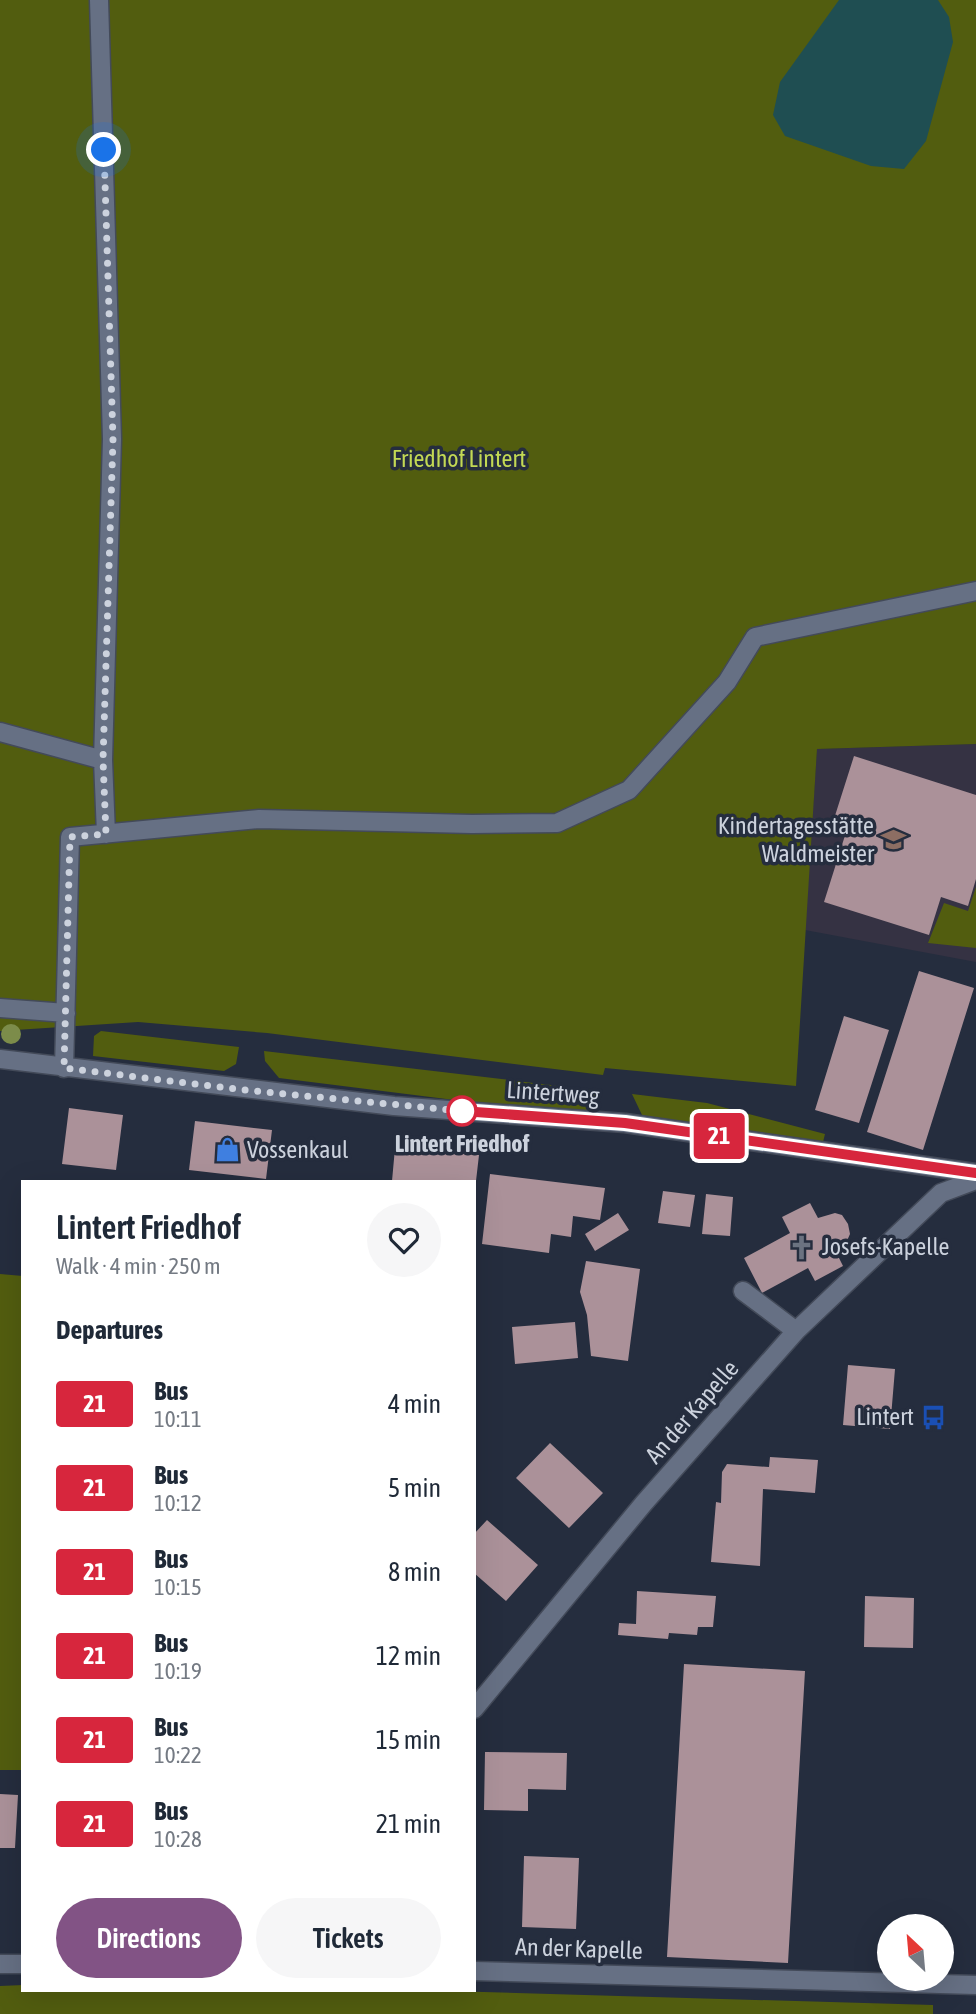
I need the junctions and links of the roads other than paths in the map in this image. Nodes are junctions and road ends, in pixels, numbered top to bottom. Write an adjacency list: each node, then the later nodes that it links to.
1 (99, 0): 6 (street)
2 (976, 590): 4 (street)
3 (769, 618): 4 (street)
4 (755, 637): 7 (street)
5 (0, 732): 6 (street)
6 (103, 760): 7 (street)
7 (106, 834): 9 (street)
8 (0, 1008): 9 (street)
9 (66, 1013): 11 (street)
10 (0, 1059): 11 (street, Lintertweg)
11 (64, 1068): 12 (street, Lintertweg)
12 (976, 1173)
13 (976, 1180): 15 (street, An der Kapelle)
14 (743, 1291): 15 (street)
15 (796, 1331): 16 (street, An der Kapelle)
16 (476, 1707)
17 (0, 1964): 18 (street)
18 (21, 1964)
19 (476, 1971): 20 (street, An der Kapelle)
20 (976, 1985)

